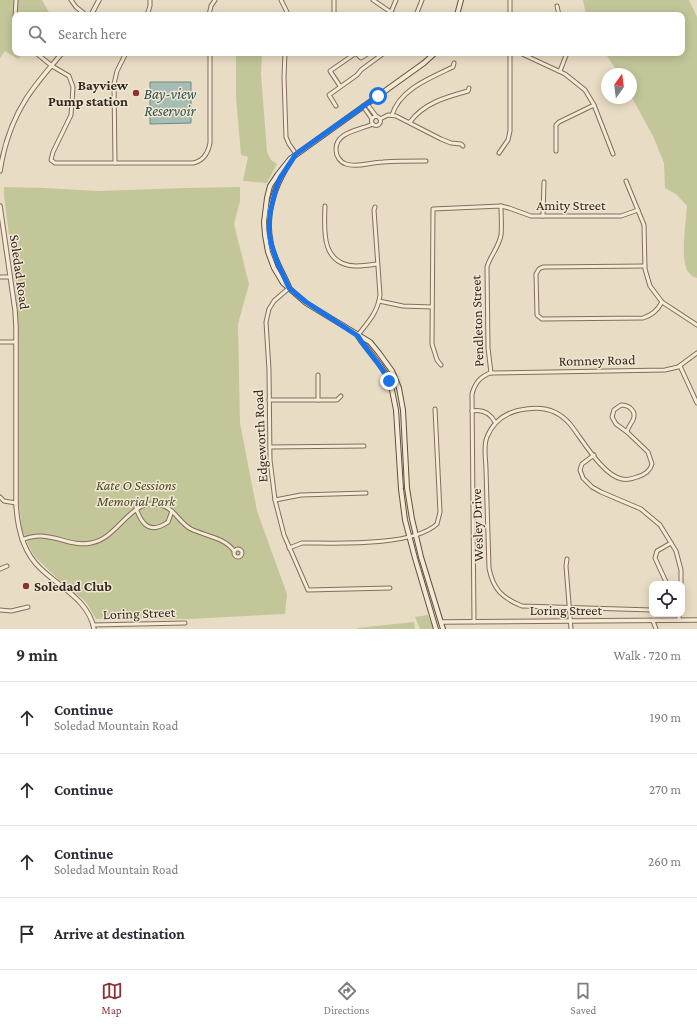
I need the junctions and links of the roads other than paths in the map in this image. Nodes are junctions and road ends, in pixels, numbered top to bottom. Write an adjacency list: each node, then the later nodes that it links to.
1 (16, 0): 14 (street)
2 (71, 0): 15 (street)
3 (99, 0): 16 (street)
4 (150, 0): 17 (street)
5 (215, 0): 18 (street)
6 (281, 0): 19 (street)
7 (334, 0): 20 (street)
8 (373, 0): 21 (street)
9 (396, 0): 21 (street)
10 (422, 0): 22 (street)
11 (461, 0): 23 (main road)
12 (510, 0): 24 (street)
13 (557, 6): 25 (street)
14 (15, 12)
15 (82, 12)
16 (93, 12)
17 (148, 12)
18 (210, 12)
19 (286, 12)
20 (334, 12)
21 (391, 12)
22 (417, 12)
23 (458, 12)
24 (510, 12)
25 (558, 12)
26 (40, 56): 38 (street)
27 (60, 56): 38 (street)
28 (124, 56): 57 (street)
29 (210, 56): 57 (street)
30 (285, 56): 53 (street)
31 (352, 56): 40 (street)
32 (380, 56): 40 (street)
33 (432, 56): 42 (main road)
34 (510, 56): 54 (street)
35 (527, 56): 39 (street)
36 (566, 56): 39 (street)
37 (454, 63): 45 (street)
38 (52, 66): 57 (street); 58 (street)
39 (560, 71): 44 (street)
40 (340, 86): 43 (street)
41 (469, 88): 49 (street)
42 (365, 105): 46 (street); 47 (street); 53 (main road)
43 (336, 106)
44 (594, 106): 52 (street); 55 (street)
45 (392, 115): 48 (street); 49 (street)
46 (376, 116): 47 (street); 48 (street)
47 (372, 119): 50 (street)
48 (380, 119): 50 (street)
49 (410, 122): 51 (street)
50 (373, 124): 56 (street)
51 (463, 146)
52 (556, 151)
53 (296, 154): 72 (main road); 72 (main road)
54 (500, 154)
55 (613, 154)
56 (426, 161)
57 (115, 163)
58 (0, 171)
59 (626, 181): 65 (street)
60 (544, 182): 66 (street)
61 (0, 206): 67 (street, Soledad Road)
62 (325, 206): 68 (street)
63 (501, 206): 66 (street, Amity Street); 75 (street, Amity Street); 83 (street, Pendleton Street)
64 (375, 207): 68 (street)
65 (638, 210): 66 (street, Amity Street); 69 (street)
66 (543, 216)
67 (1, 221): 71 (street, Soledad Road)
68 (377, 264): 73 (street)
69 (645, 266): 74 (street); 74 (street)
70 (0, 277): 71 (street)
71 (10, 277): 79 (street, Soledad Road)
72 (289, 288): 77 (main road); 86 (street, Edgeworth Road)
73 (379, 301): 75 (street); 77 (street)
74 (662, 302): 76 (street)
75 (432, 307): 81 (street)
76 (697, 324)
77 (358, 336): 102 (main road); 103 (main road)
78 (0, 342): 79 (street)
79 (15, 342): 99 (street, Soledad Road)
80 (697, 353): 82 (street, Romney Road)
81 (441, 365)
82 (680, 366): 83 (street, Romney Road); 88 (street)
83 (491, 373): 90 (street, Pendleton Street)
84 (318, 375): 87 (street)
85 (341, 396): 87 (street)
86 (269, 400): 87 (street); 94 (street, Edgeworth Road)
87 (318, 400)
88 (697, 403)
89 (435, 409): 102 (street)
90 (472, 411): 91 (street); 123 (street, Pendleton Street)
91 (496, 422): 95 (street); 115 (street, Wesley Drive)
92 (627, 432): 92 (street); 95 (street)
93 (364, 446): 94 (street)
94 (270, 447): 98 (street, Edgeworth Road)
95 (594, 455): 105 (street)
96 (366, 493): 98 (street)
97 (0, 497): 99 (street)
98 (275, 500): 106 (street, Edgeworth Road)
99 (16, 503): 104 (street, Soledad Road)
100 (136, 508): 101 (street); 101 (street); 104 (street)
101 (172, 511): 107 (street)
102 (416, 534): 103 (street); 122 (main road)
103 (409, 536): 106 (street); 126 (main road)
104 (22, 540): 125 (street, Soledad Road)
105 (671, 543): 111 (street); 112 (street)
106 (289, 548): 113 (street, Edgeworth Road)
107 (234, 551)
108 (568, 559): 115 (street)
109 (7, 566): 110 (street)
110 (0, 569)
111 (666, 581)
112 (681, 581)
113 (390, 588)
114 (28, 607): 116 (street)
115 (570, 608): 117 (street, Wesley Drive); 120 (street)
116 (0, 610)
117 (649, 610)
118 (679, 620): 119 (street, Loring Street); 121 (street, Loring Street)
119 (697, 620)
120 (571, 621): 121 (street, Loring Street); 123 (street, Loring Street); 128 (street)
121 (653, 621): 129 (street)
122 (441, 622): 123 (street, Loring Street); 126 (street, Loring Street); 127 (main road)
123 (474, 622)
124 (185, 623): 125 (street, Loring Street)
125 (93, 627)
126 (436, 627)
127 (443, 629)
128 (571, 629)
129 (656, 629)

